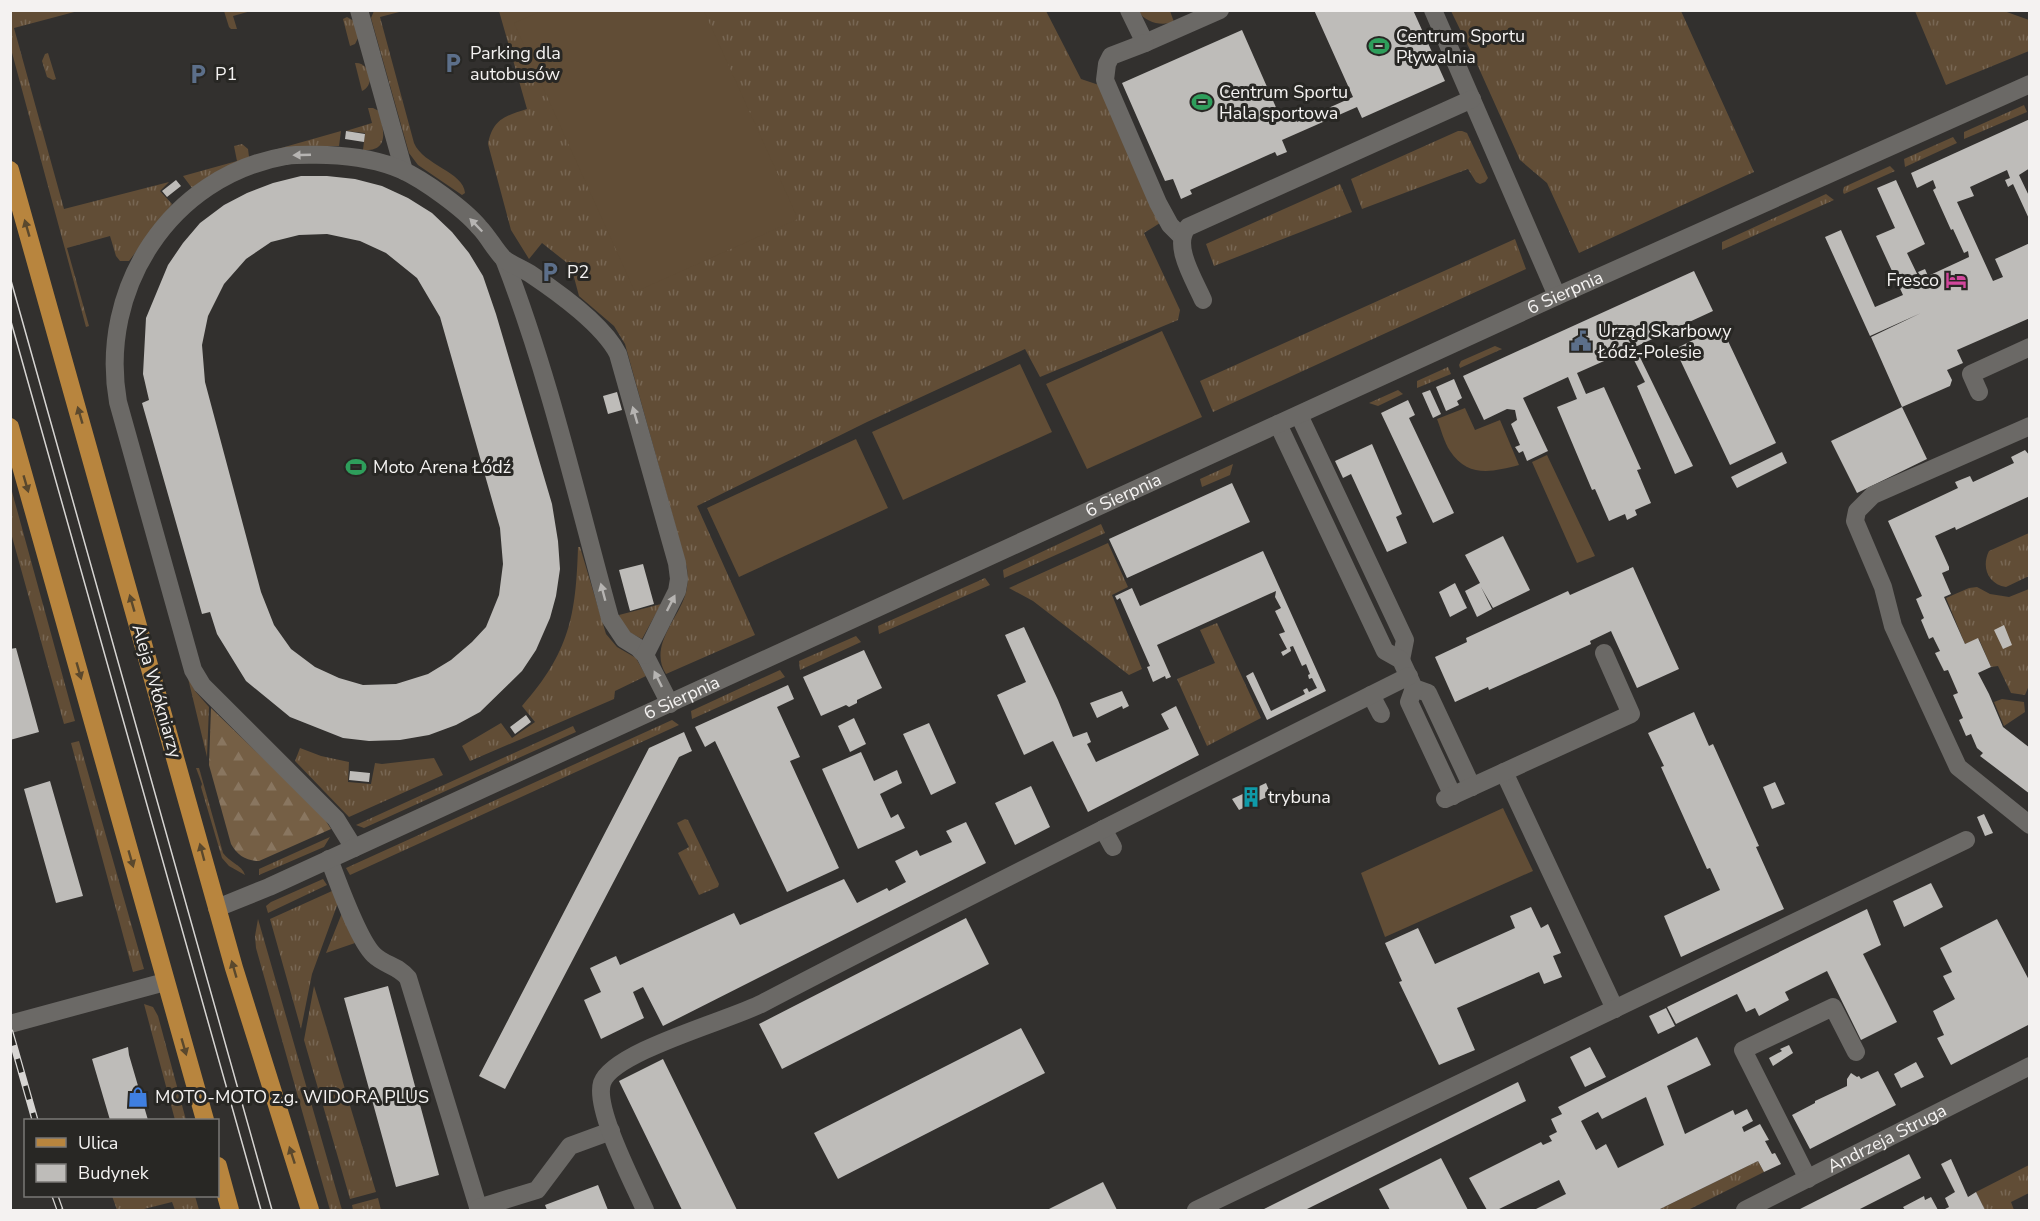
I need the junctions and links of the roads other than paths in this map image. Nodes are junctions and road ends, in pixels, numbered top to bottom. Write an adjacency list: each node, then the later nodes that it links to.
1 (359, 10): 9 (street)
2 (1129, 10): 5 (street)
3 (1220, 10): 5 (street)
4 (1433, 10): 7 (street)
5 (1145, 44): 10 (street)
6 (2030, 84): 12 (street, 6 Sierpnia)
7 (1472, 99): 10 (street); 12 (street)
8 (10, 170): 34 (main road, Aleja Włókniarzy, one-way to 8)
9 (404, 171): 11 (street, one-way to 9); 32 (street, one-way to 32)
10 (1182, 237): 13 (street)
11 (504, 258): 21 (street, one-way to 11); 21 (street, one-way to 11)
12 (1557, 296): 16 (street, 6 Sierpnia)
13 (1203, 300)
14 (2030, 347): 15 (street)
15 (1978, 392)
16 (1299, 415): 17 (street, 6 Sierpnia); 22 (street)
17 (1278, 424): 22 (street); 24 (street, 6 Sierpnia)
18 (2030, 426): 28 (street)
19 (10, 427): 35 (main road, one-way to 35)
20 (1604, 653): 26 (street)
21 (645, 655): 24 (street, one-way to 21)
22 (1408, 674): 23 (street); 27 (street); 27 (street)
23 (1371, 695): 25 (street); 29 (street)
24 (670, 704): 32 (street, 6 Sierpnia)
25 (1381, 714)
26 (1504, 772): 27 (street); 36 (street)
27 (1472, 787)
28 (2030, 825)
29 (1103, 829): 31 (street); 41 (street)
30 (1966, 840): 36 (street)
31 (1113, 847)
32 (354, 848): 33 (street, 6 Sierpnia)
33 (329, 859): 34 (street, 6 Sierpnia); 44 (street)
34 (217, 908): 46 (main road, Aleja Włókniarzy, one-way to 34)
35 (165, 982): 37 (street); 40 (main road, one-way to 40)
36 (1616, 1009): 48 (street)
37 (10, 1024)
38 (1856, 1052): 43 (street)
39 (2030, 1066): 43 (street, Andrzeja Struga)
40 (205, 1119)
41 (611, 1131): 44 (street); 47 (street)
42 (219, 1170): 45 (main road)
43 (1808, 1179): 49 (street, Andrzeja Struga)
44 (479, 1209)
45 (230, 1210)
46 (310, 1210)
47 (645, 1210)
48 (1196, 1210)
49 (1745, 1210)

